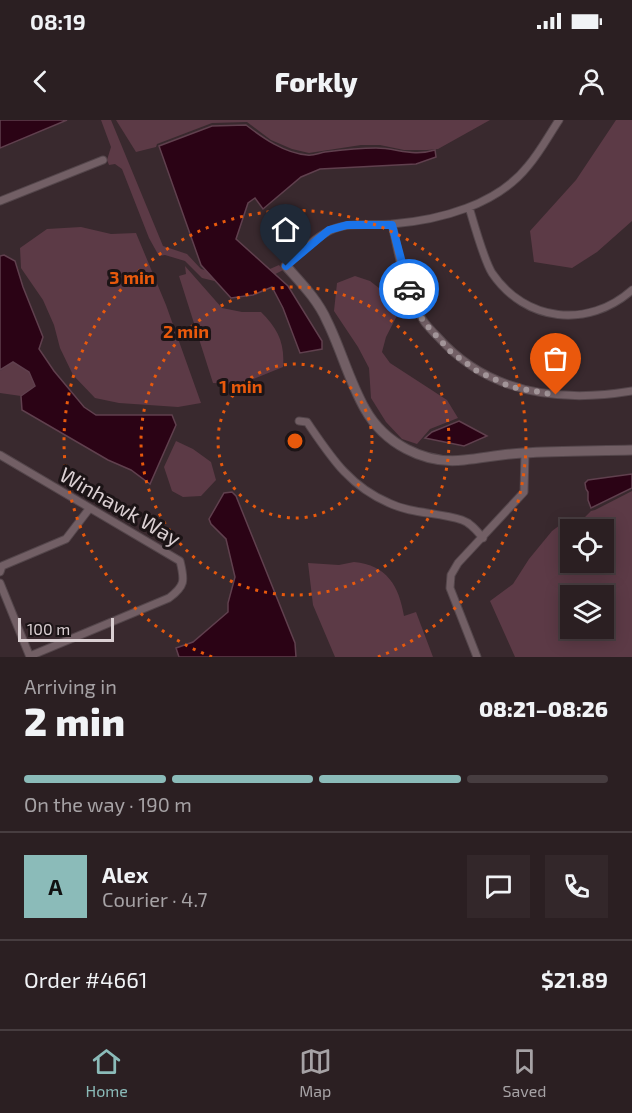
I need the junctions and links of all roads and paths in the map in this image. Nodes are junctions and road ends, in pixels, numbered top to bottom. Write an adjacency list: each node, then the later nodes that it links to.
1 (559, 120): 4 (street)
2 (103, 159): 3 (street)
3 (0, 201)
4 (469, 207): 5 (street); 7 (street)
5 (392, 225): 6 (street); 8 (street)
6 (286, 266): 11 (street)
7 (632, 290)
8 (632, 391)
9 (299, 421): 14 (street)
10 (632, 450): 11 (street)
11 (525, 453): 14 (street)
12 (0, 455): 13 (street, Winhawk Way)
13 (89, 509): 15 (street); 17 (street, Winhawk Way)
14 (483, 538): 18 (street)
15 (0, 572)
16 (0, 583): 17 (street)
17 (30, 657)
18 (477, 657)

